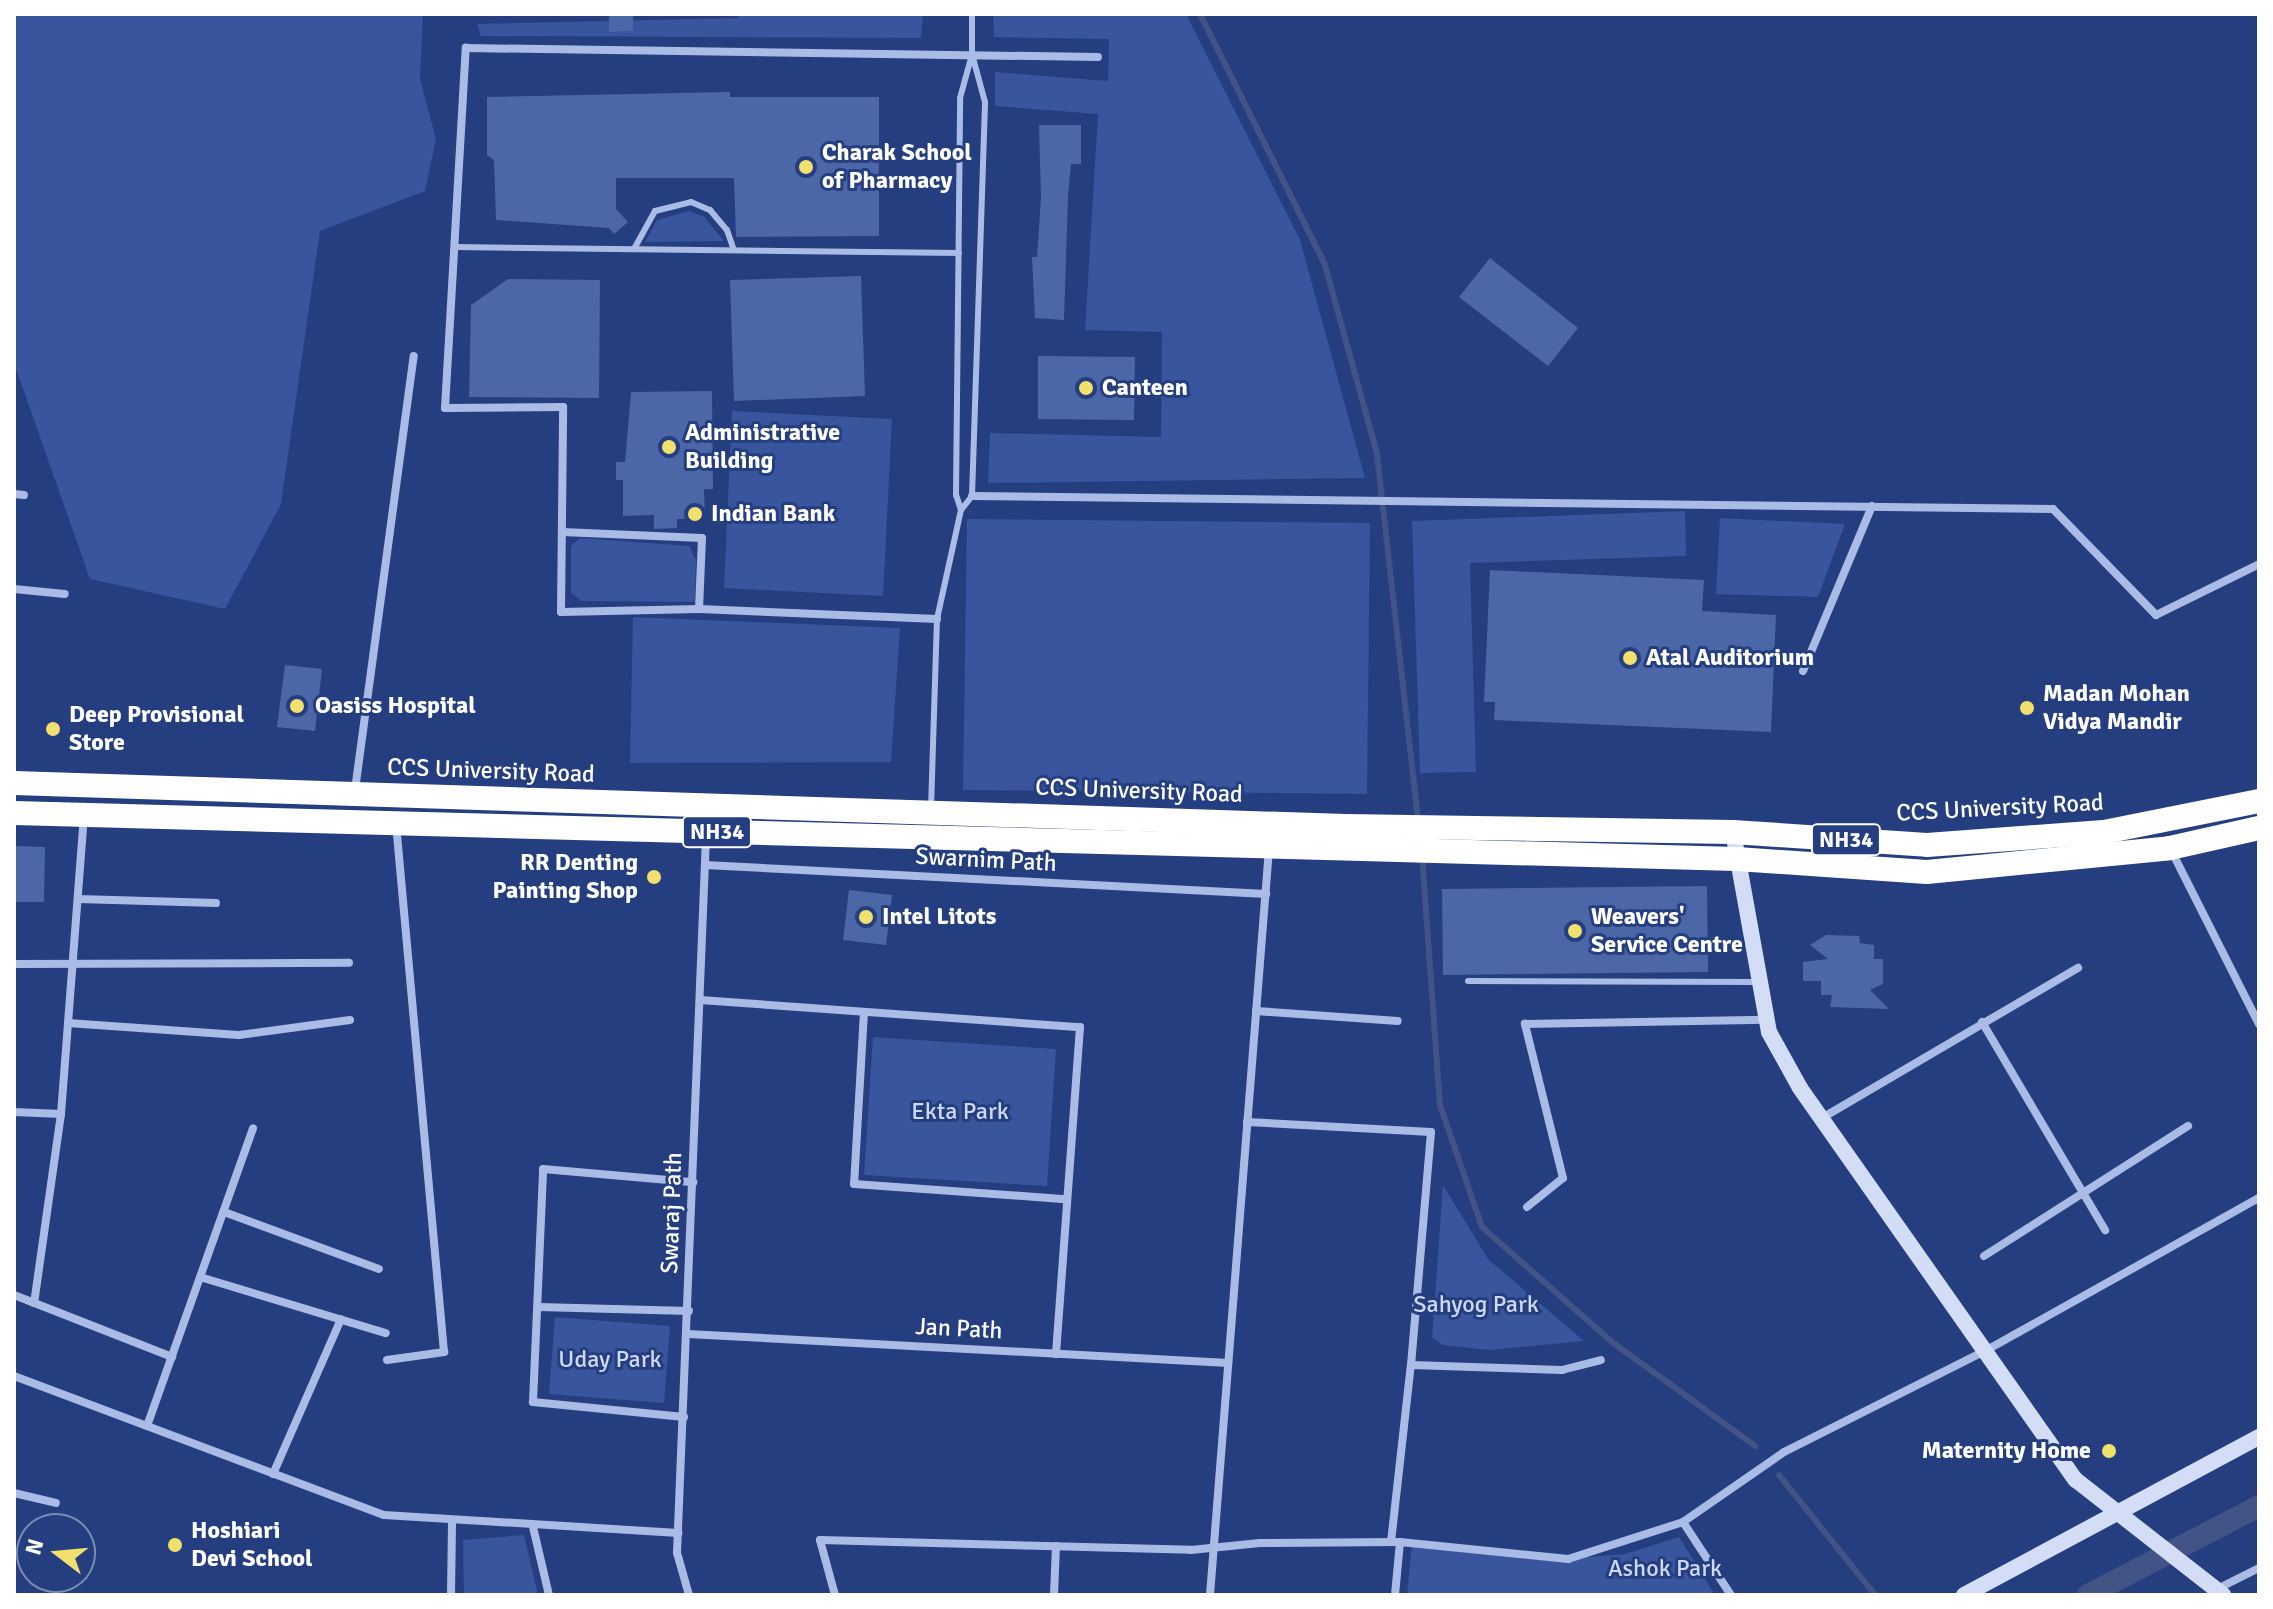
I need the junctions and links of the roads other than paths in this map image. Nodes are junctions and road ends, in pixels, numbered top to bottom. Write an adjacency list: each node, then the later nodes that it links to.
1 (972, 14): 2 (lane)
2 (972, 54): 3 (street); 4 (street); 7 (lane); 9 (lane)
3 (1098, 57)
4 (454, 247): 5 (lane); 12 (street)
5 (634, 249): 6 (lane); 6 (lane)
6 (734, 250): 7 (lane)
7 (959, 253): 11 (lane)
8 (414, 356): 20 (street)
9 (972, 496): 10 (street); 11 (lane)
10 (1872, 506): 13 (street); 18 (street)
11 (961, 510): 17 (lane)
12 (562, 532): 16 (street); 16 (street)
13 (2259, 564)
14 (14, 589): 15 (street)
15 (65, 594)
16 (699, 609): 17 (street)
17 (937, 619): 22 (lane)
18 (1803, 671)
19 (14, 783): 20 (highway, CCS University Road / NH34)
20 (354, 795): 22 (highway, CCS University Road / NH34)
21 (2259, 801): 28 (highway, CCS University Road / NH34)
22 (931, 812): 29 (highway, CCS University Road / NH34)
23 (14, 813): 24 (highway, CCS University Road / NH34)
24 (84, 817): 25 (highway, CCS University Road / NH34); 35 (street)
25 (396, 824): 27 (highway, CCS University Road / NH34); 78 (street)
26 (2259, 828): 31 (highway, CCS University Road / NH34)
27 (706, 831): 29 (highway, CCS University Road / NH34); 33 (street, Swaraj Path)
28 (1733, 832): 30 (highway, CCS University Road / NH34); 32 (street)
29 (1270, 835): 30 (highway, CCS University Road / NH34); 34 (street)
30 (1422, 839): 32 (highway, CCS University Road / NH34)
31 (2170, 848): 32 (highway, CCS University Road / NH34); 51 (street)
32 (1737, 859): 42 (street)
33 (705, 865): 34 (street, Swarnim Path); 43 (street, Swaraj Path)
34 (1266, 894): 44 (street)
35 (78, 899): 36 (street); 37 (street)
36 (216, 903)
37 (73, 961): 38 (street); 39 (street); 50 (street)
38 (349, 963)
39 (14, 964)
40 (2078, 968): 49 (street)
41 (1468, 981): 42 (lane)
42 (1760, 982): 47 (street)
43 (700, 1000): 45 (street); 58 (street, Swaraj Path)
44 (1256, 1011): 48 (street); 55 (street)
45 (864, 1012): 61 (street); 61 (street)
46 (350, 1020): 50 (street)
47 (1767, 1020): 54 (street); 62 (street)
48 (1398, 1021)
49 (1982, 1022): 54 (street); 59 (street)
50 (68, 1023): 53 (street)
51 (2259, 1024)
52 (14, 1112): 53 (street)
53 (61, 1114): 69 (street)
54 (1821, 1119): 75 (street)
55 (1247, 1122): 80 (street); 81 (street)
56 (2188, 1126): 59 (street)
57 (253, 1128): 63 (street)
58 (693, 1182): 70 (street); 71 (street, Swaraj Path)
59 (2083, 1193): 64 (street); 65 (street)
60 (2259, 1198): 75 (street)
61 (1065, 1199): 76 (street)
62 (1527, 1207)
63 (224, 1212): 66 (street); 67 (street)
64 (2105, 1230)
65 (1984, 1256)
66 (379, 1269)
67 (200, 1277): 72 (street); 77 (street)
68 (14, 1295): 69 (street)
69 (34, 1303): 77 (street)
70 (539, 1307): 71 (street); 83 (street)
71 (689, 1311): 74 (street, Swaraj Path)
72 (341, 1319): 73 (street); 86 (street)
73 (386, 1333)
74 (688, 1334): 76 (street, Jan Path); 83 (street, Swaraj Path)
75 (1985, 1351): 89 (street); 91 (street)
76 (1056, 1354): 80 (street, Jan Path)
77 (172, 1357): 84 (street)
78 (387, 1360)
79 (1601, 1360): 81 (street)
80 (1228, 1363): 96 (street)
81 (1411, 1365): 94 (street)
82 (14, 1376): 84 (street)
83 (684, 1417): 93 (street, Swaraj Path)
84 (147, 1426): 86 (street)
85 (2259, 1437): 89 (street)
86 (273, 1474): 90 (street)
87 (14, 1493): 88 (street)
88 (56, 1503)
89 (2119, 1512): 98 (street); 107 (street)
90 (452, 1521): 92 (street); 99 (street)
91 (1683, 1522): 94 (street); 106 (street)
92 (533, 1527): 93 (street); 100 (street)
93 (678, 1533): 101 (street, Swaraj Path)
94 (1396, 1542): 96 (street); 105 (street)
95 (1056, 1546): 96 (street); 102 (street); 103 (street)
96 (1213, 1547): 104 (street)
97 (2259, 1568): 98 (street)
98 (2215, 1593)
99 (451, 1595)
100 (549, 1595)
101 (689, 1595)
102 (835, 1595)
103 (1054, 1595)
104 (1210, 1595)
105 (1395, 1595)
106 (1731, 1595)
107 (1964, 1595)

